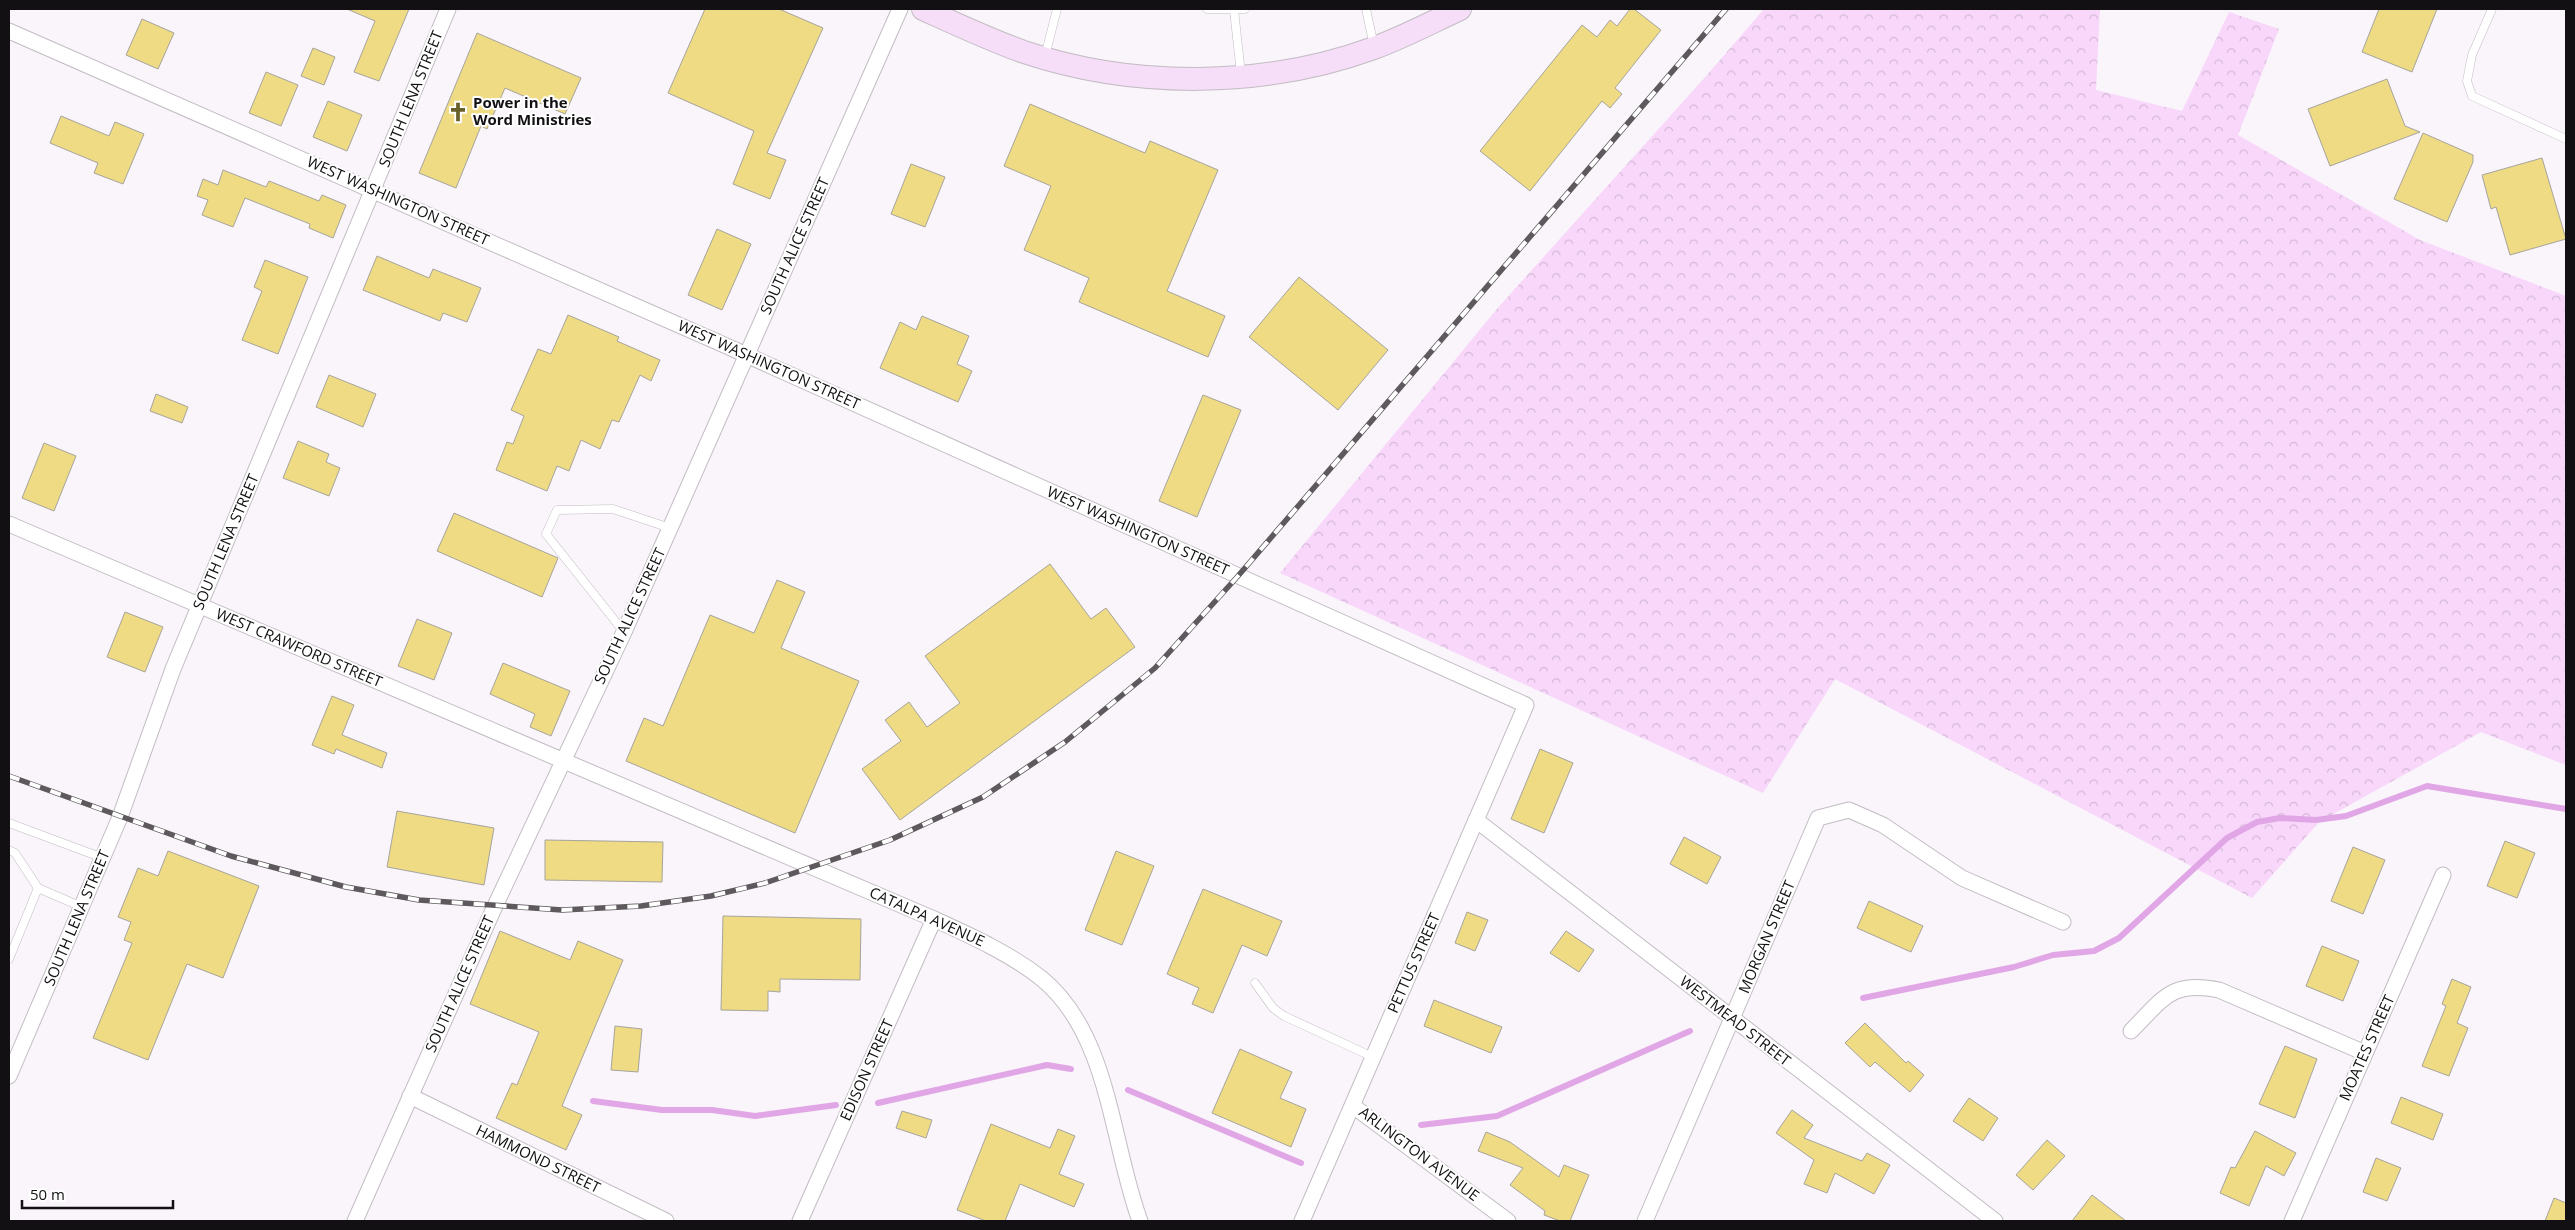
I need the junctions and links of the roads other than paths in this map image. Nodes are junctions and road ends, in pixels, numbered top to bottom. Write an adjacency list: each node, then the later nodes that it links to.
1 (448, 9): 16 (street, SOUTH LENA STREET)
2 (900, 9): 17 (street, SOUTH ALICE STREET)
3 (923, 9): 13 (street)
4 (1057, 9): 13 (lane)
5 (1207, 9): 10 (lane)
6 (1245, 9): 10 (lane)
7 (1366, 9): 12 (lane)
8 (1460, 9): 12 (street)
9 (2492, 9): 15 (lane)
10 (1234, 10): 14 (lane)
11 (9, 31): 16 (street, WEST WASHINGTON STREET)
12 (1374, 48): 14 (street)
13 (1045, 58): 14 (street)
14 (1241, 76)
15 (2566, 139)
16 (374, 190): 17 (street, WEST WASHINGTON STREET); 20 (street, SOUTH LENA STREET)
17 (747, 355): 19 (street, SOUTH ALICE STREET); 22 (street, WEST WASHINGTON STREET)
18 (9, 524): 20 (street, WEST CRAWFORD STREET)
19 (670, 528): 21 (street, SOUTH ALICE STREET); 21 (lane)
20 (200, 605): 23 (street, WEST CRAWFORD STREET); 27 (street, SOUTH LENA STREET)
21 (624, 632): 23 (street, SOUTH ALICE STREET)
22 (1526, 705): 24 (street, PETTUS STREET)
23 (562, 761): 31 (street, CATALPA AVENUE); 40 (street, SOUTH ALICE STREET)
24 (1476, 820): 35 (street, WESTMEAD STREET); 38 (street, PETTUS STREET)
25 (9, 823): 27 (lane)
26 (9, 850): 29 (lane)
27 (103, 858): 30 (street, SOUTH LENA STREET)
28 (2443, 875): 37 (street, MOATES STREET)
29 (38, 888): 30 (lane); 33 (lane)
30 (82, 907): 39 (street, SOUTH LENA STREET)
31 (934, 919): 44 (street, EDISON STREET); 45 (street, CATALPA AVENUE)
32 (2063, 922): 35 (street, MORGAN STREET)
33 (9, 959)
34 (1255, 983): 38 (lane)
35 (1732, 1019): 48 (street, MORGAN STREET); 49 (street, WESTMEAD STREET)
36 (2131, 1031): 37 (street)
37 (2365, 1053): 50 (street, MOATES STREET)
38 (1373, 1057): 41 (street, PETTUS STREET)
39 (9, 1076)
40 (410, 1096): 42 (street, SOUTH ALICE STREET); 43 (street, HAMMOND STREET)
41 (1354, 1106): 46 (street, PETTUS STREET); 47 (street, ARLINGTON AVENUE)
42 (355, 1221)
43 (666, 1221)
44 (800, 1221)
45 (1140, 1221)
46 (1302, 1221)
47 (1508, 1221)
48 (1645, 1221)
49 (1995, 1221)
50 (2292, 1221)

